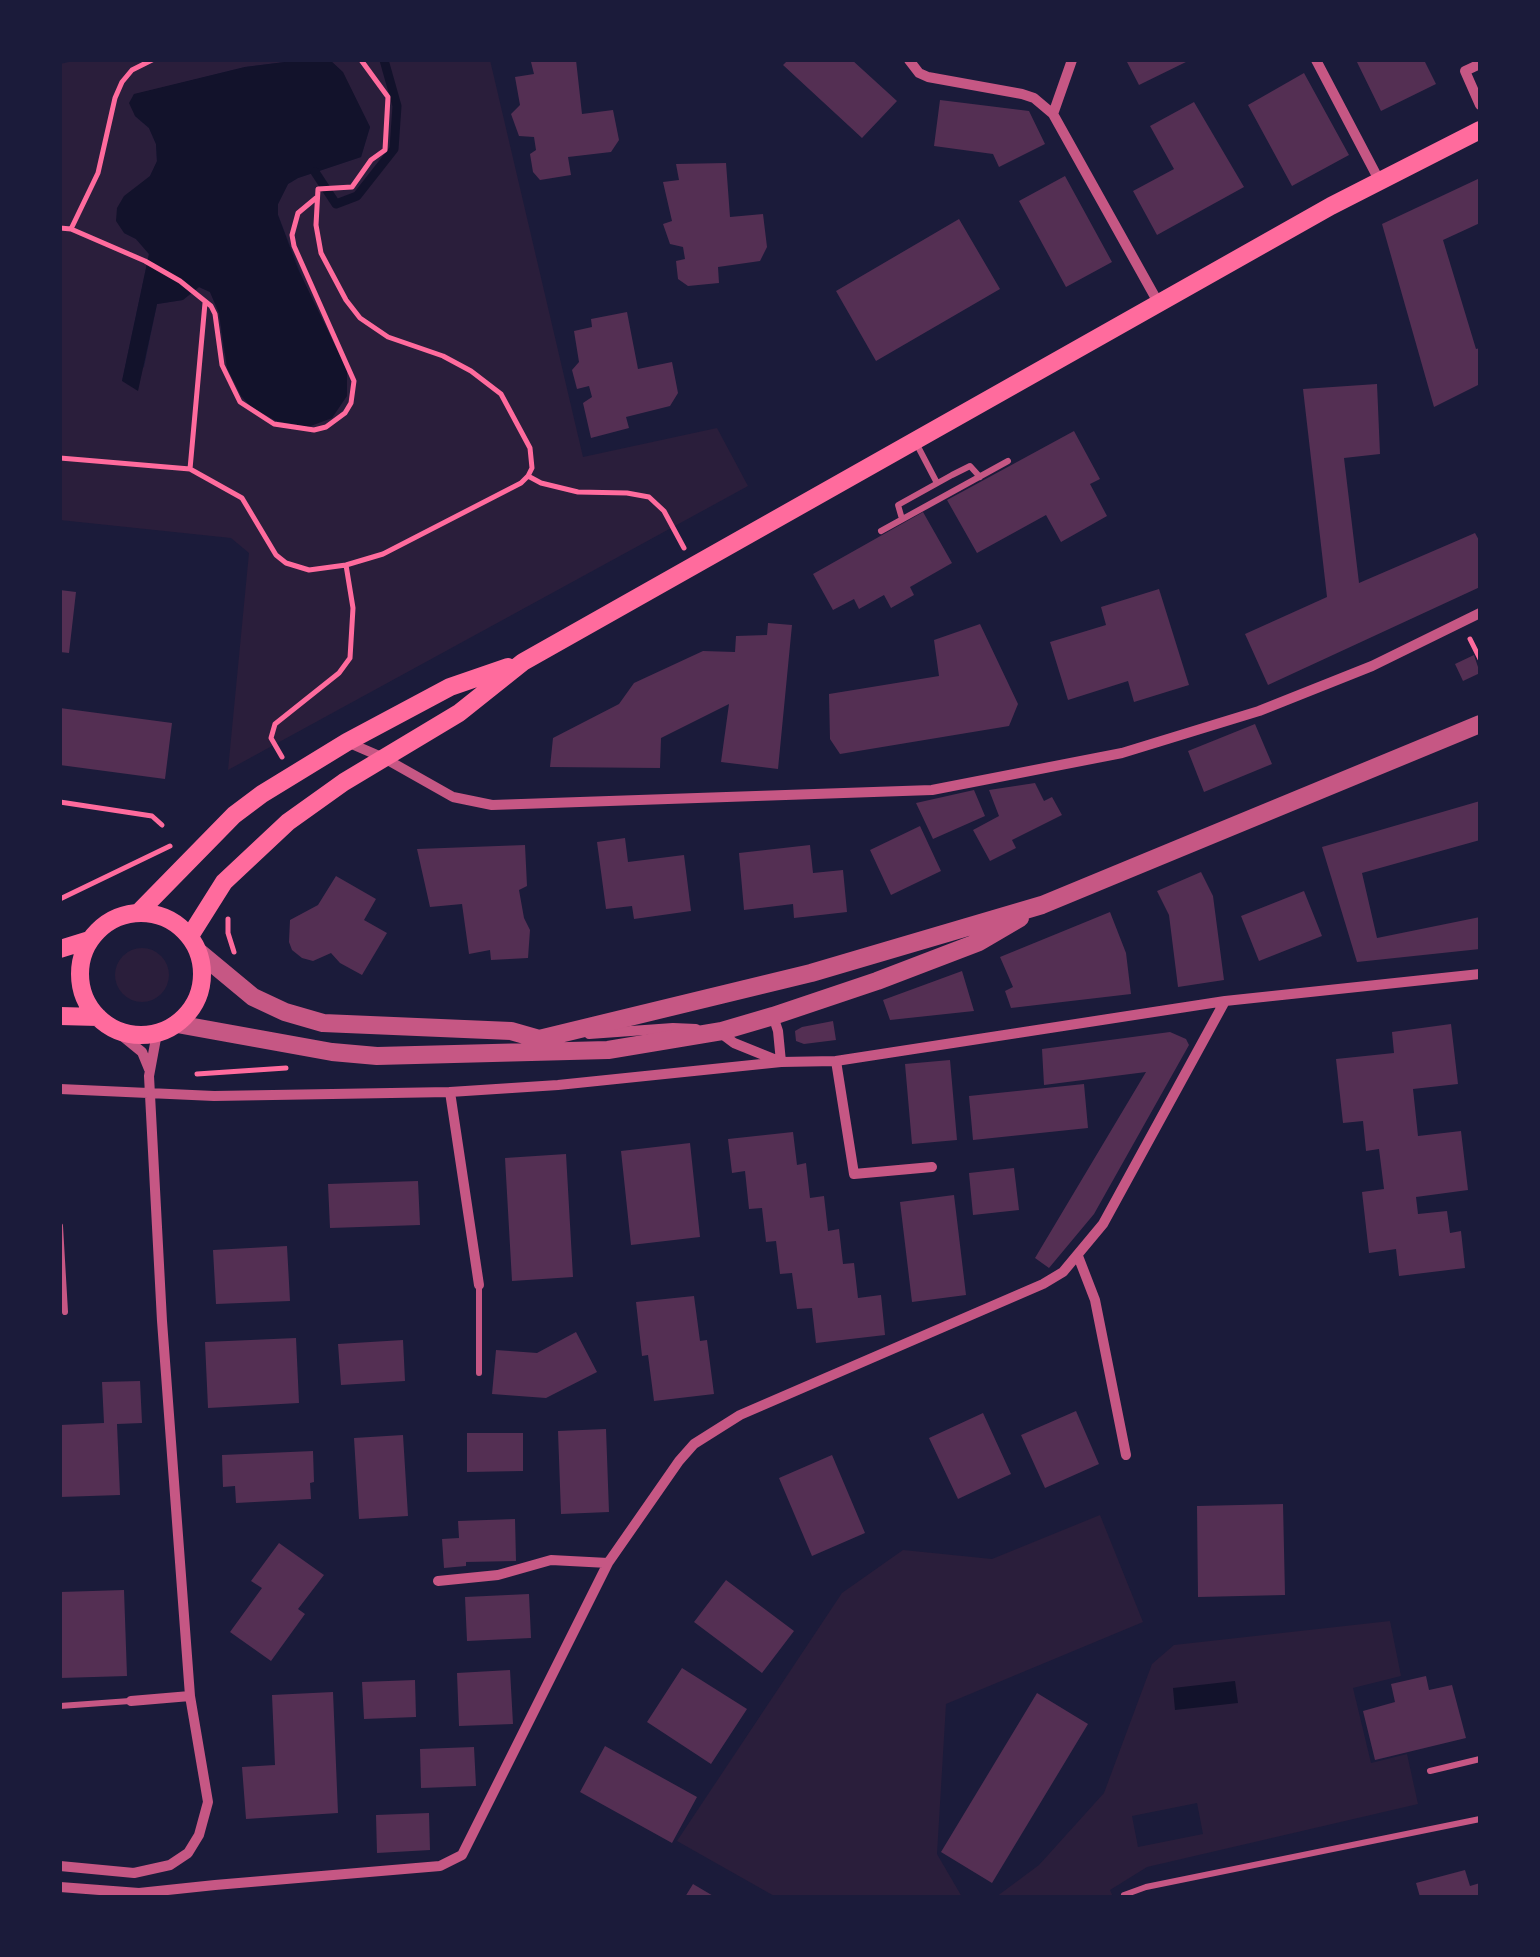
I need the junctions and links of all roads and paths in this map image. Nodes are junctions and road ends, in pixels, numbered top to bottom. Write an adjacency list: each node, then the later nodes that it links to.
1 (152, 60): 13 (path)
2 (361, 60): 11 (path)
3 (909, 60): 8 (street)
4 (1072, 60): 8 (street)
5 (1316, 60): 10 (street)
6 (1480, 64): 7 (street)
7 (1480, 105)
8 (1053, 114): 15 (street)
9 (1480, 130): 10 (main road)
10 (1378, 180): 15 (main road)
11 (316, 198): 14 (path); 20 (path)
12 (60, 228): 13 (path)
13 (71, 229): 14 (path)
14 (205, 302): 19 (path)
15 (1159, 304): 16 (main road)
16 (914, 440): 22 (lane); 26 (main road)
17 (60, 458): 19 (path)
18 (1008, 461): 21 (lane)
19 (190, 469): 25 (path)
20 (528, 476): 25 (path); 26 (path)
21 (980, 476): 22 (lane); 23 (lane)
22 (937, 483): 23 (lane)
23 (902, 519): 24 (lane)
24 (880, 530)
25 (346, 565): 31 (path)
26 (693, 566): 28 (main road)
27 (1480, 613): 32 (street)
28 (523, 662): 30 (main road); 32 (main road)
29 (1480, 724): 37 (street)
30 (346, 742): 32 (street); 38 (main road)
31 (282, 758)
32 (384, 758): 41 (main road)
33 (60, 802): 34 (path)
34 (162, 825)
35 (179, 841): 36 (path)
36 (60, 899)
37 (1042, 905): 47 (street); 53 (street)
38 (139, 912): 40 (main road); 41 (main road)
39 (228, 912): 43 (path)
40 (89, 940): 42 (main road); 48 (main road)
41 (195, 944): 49 (main road); 53 (street)
42 (60, 950)
43 (236, 960)
44 (1480, 974): 45 (street)
45 (1225, 1000): 54 (street); 63 (street)
46 (60, 1016): 48 (main road)
47 (773, 1016): 51 (street); 55 (street)
48 (98, 1018): 50 (main road)
49 (176, 1024): 51 (street); 52 (main road)
50 (115, 1030): 52 (main road); 57 (street)
51 (722, 1031): 53 (street); 55 (street)
52 (157, 1034): 57 (street)
53 (539, 1038)
54 (836, 1061): 55 (street); 61 (street)
55 (781, 1062): 59 (street)
56 (289, 1068): 57 (path)
57 (149, 1073): 60 (street)
58 (60, 1089): 60 (street)
59 (450, 1092): 60 (street); 64 (street)
60 (150, 1094): 70 (street)
61 (932, 1167)
62 (60, 1226): 65 (lane)
63 (1078, 1256): 67 (street); 68 (street)
64 (479, 1284): 66 (lane)
65 (65, 1312)
66 (479, 1372)
67 (1126, 1455)
68 (608, 1564): 69 (street); 78 (street)
69 (438, 1581)
70 (190, 1696): 71 (street); 76 (street)
71 (131, 1701): 72 (lane)
72 (60, 1706)
73 (1480, 1759): 74 (lane)
74 (1430, 1771)
75 (1480, 1819): 79 (lane)
76 (60, 1866)
77 (60, 1887): 80 (street)
78 (189, 1893): 80 (street)
79 (1124, 1894)
80 (139, 1895)

